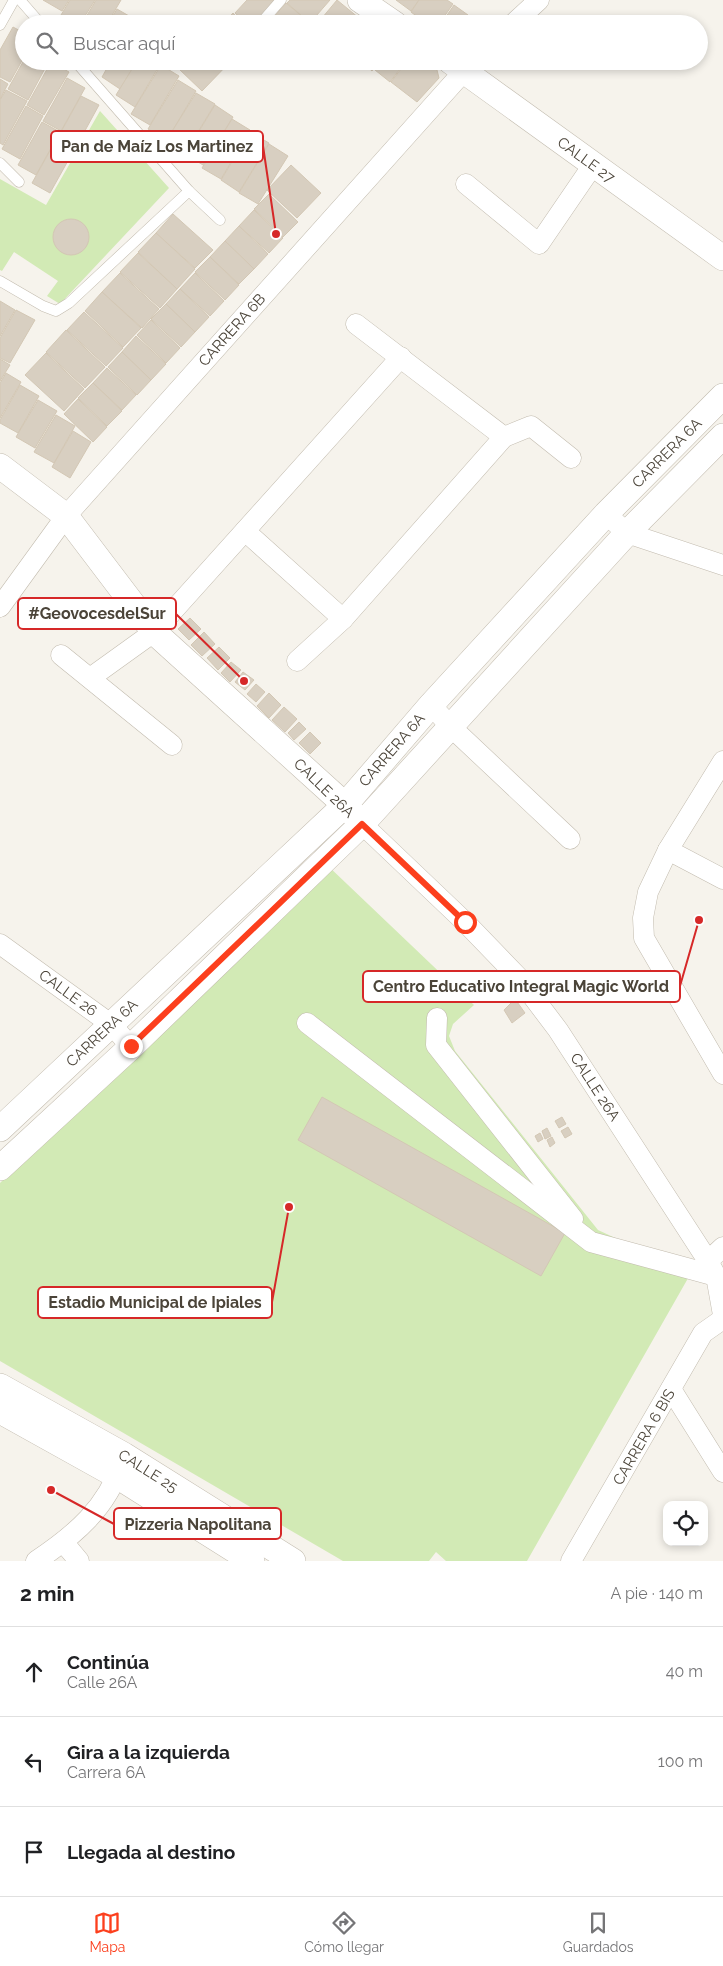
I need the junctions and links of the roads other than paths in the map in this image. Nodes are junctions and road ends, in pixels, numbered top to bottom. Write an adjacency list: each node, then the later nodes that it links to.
1 (14, 0): 10 (lane)
2 (20, 0): 6 (lane)
3 (281, 0): 7 (lane)
4 (360, 0): 8 (street)
5 (539, 0): 9 (street)
6 (33, 15)
7 (268, 15)
8 (382, 15)
9 (523, 15)
10 (0, 25)
11 (82, 70): 18 (lane)
12 (457, 70): 30 (street, CARRERA 6B)
13 (470, 70): 15 (street, CALLE 27)
14 (0, 163): 16 (lane)
15 (593, 165): 17 (street); 20 (street, CALLE 27)
16 (19, 182)
17 (466, 184)
18 (189, 191): 19 (lane); 21 (lane)
19 (220, 220)
20 (723, 258)
21 (0, 281)
22 (356, 324): 23 (street)
23 (400, 357): 26 (street); 31 (street)
24 (723, 396): 29 (street, CARRERA 6A)
25 (723, 436): 32 (street, CARRERA 6A)
26 (504, 437): 27 (street); 35 (street)
27 (571, 458)
28 (0, 466): 30 (street, CALLE 26A)
29 (606, 514): 32 (street); 40 (street, CARRERA 6A)
30 (66, 516): 34 (street, CARRERA 6B); 36 (street, CALLE 26A)
31 (245, 531): 35 (street); 36 (street)
32 (627, 533): 33 (street); 41 (street, CARRERA 6A)
33 (723, 564)
34 (0, 607)
35 (343, 619): 38 (street)
36 (154, 632): 39 (street); 44 (street, CALLE 26A)
37 (60, 655): 39 (street)
38 (297, 662)
39 (90, 678): 42 (street)
40 (431, 705): 41 (street); 44 (street, CARRERA 6A)
41 (451, 727): 45 (street, CARRERA 6A); 46 (street)
42 (172, 745)
43 (723, 761): 47 (street)
44 (344, 804): 45 (street, CALLE 26A); 52 (street, CARRERA 6A)
45 (362, 824): 53 (street, CARRERA 6A); 59 (street, CALLE 26A)
46 (570, 839)
47 (668, 850): 48 (street); 54 (street)
48 (723, 879)
49 (0, 944): 52 (street, CALLE 26)
50 (437, 1018): 57 (street)
51 (307, 1023): 57 (street)
52 (112, 1024): 53 (street, CALLE 26); 55 (street, CARRERA 6A)
53 (131, 1046): 56 (street, CARRERA 6A)
54 (723, 1074)
55 (0, 1129)
56 (0, 1168)
57 (591, 1242): 59 (street)
58 (723, 1247): 59 (street)
59 (712, 1268): 60 (street, CALLE 26A)
60 (723, 1315)
61 (723, 1319): 63 (street, CARRERA 6 BIS)
62 (0, 1386): 65 (street, CALLE 25)
63 (671, 1389): 66 (street); 72 (street, CARRERA 6 BIS)
64 (0, 1411): 65 (street, CALLE 25)
65 (121, 1466): 67 (street); 70 (street, CALLE 25); 71 (street, CALLE 25)
66 (723, 1472)
67 (64, 1542): 68 (street); 69 (street)
68 (36, 1561)
69 (79, 1561)
70 (252, 1561)
71 (293, 1561)
72 (571, 1561)

